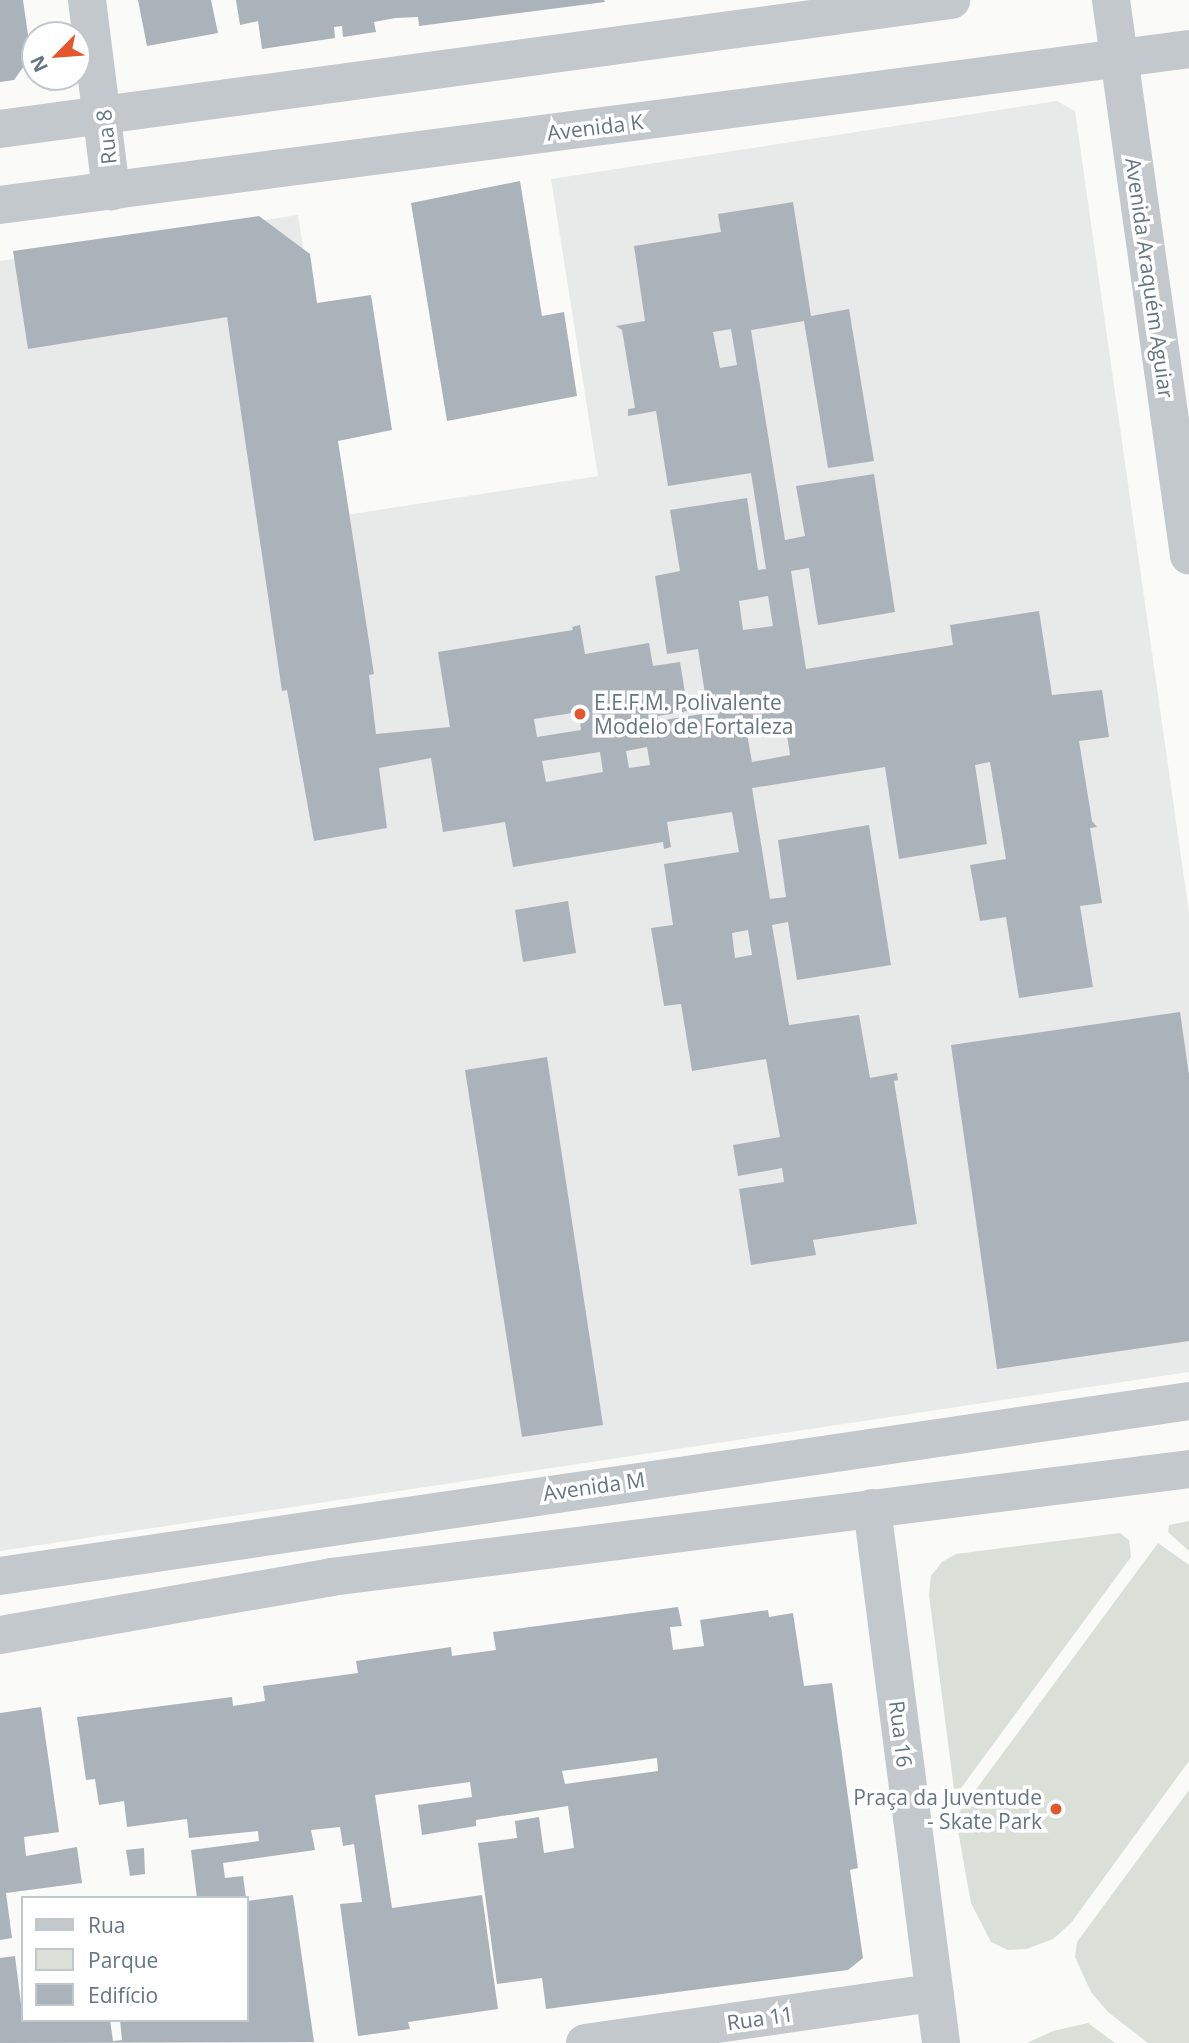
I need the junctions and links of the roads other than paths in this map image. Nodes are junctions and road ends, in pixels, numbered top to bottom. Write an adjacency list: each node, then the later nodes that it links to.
1 (87, 0): 6 (street, Rua 8)
2 (951, 0): 6 (street)
3 (1111, 0): 5 (street, Avenida Araquém Aguiar)
4 (1189, 49): 5 (street, Avenida K)
5 (1119, 59): 8 (street, Avenida K); 10 (street, Avenida Araquém Aguiar)
6 (105, 116): 7 (street); 8 (street, Rua 8)
7 (0, 129)
8 (111, 191): 9 (street, Avenida K)
9 (0, 205)
10 (1189, 556)
11 (1189, 1401): 14 (street, Avenida M)
12 (1189, 1469): 13 (street)
13 (872, 1508): 16 (street); 18 (street, Rua 16)
14 (324, 1525): 15 (street, Avenida M); 16 (street)
15 (0, 1576)
16 (331, 1577): 17 (street)
17 (0, 1635)
18 (934, 1993): 19 (street, Rua 11); 20 (street, Rua 16)
19 (586, 2043)
20 (941, 2043)

